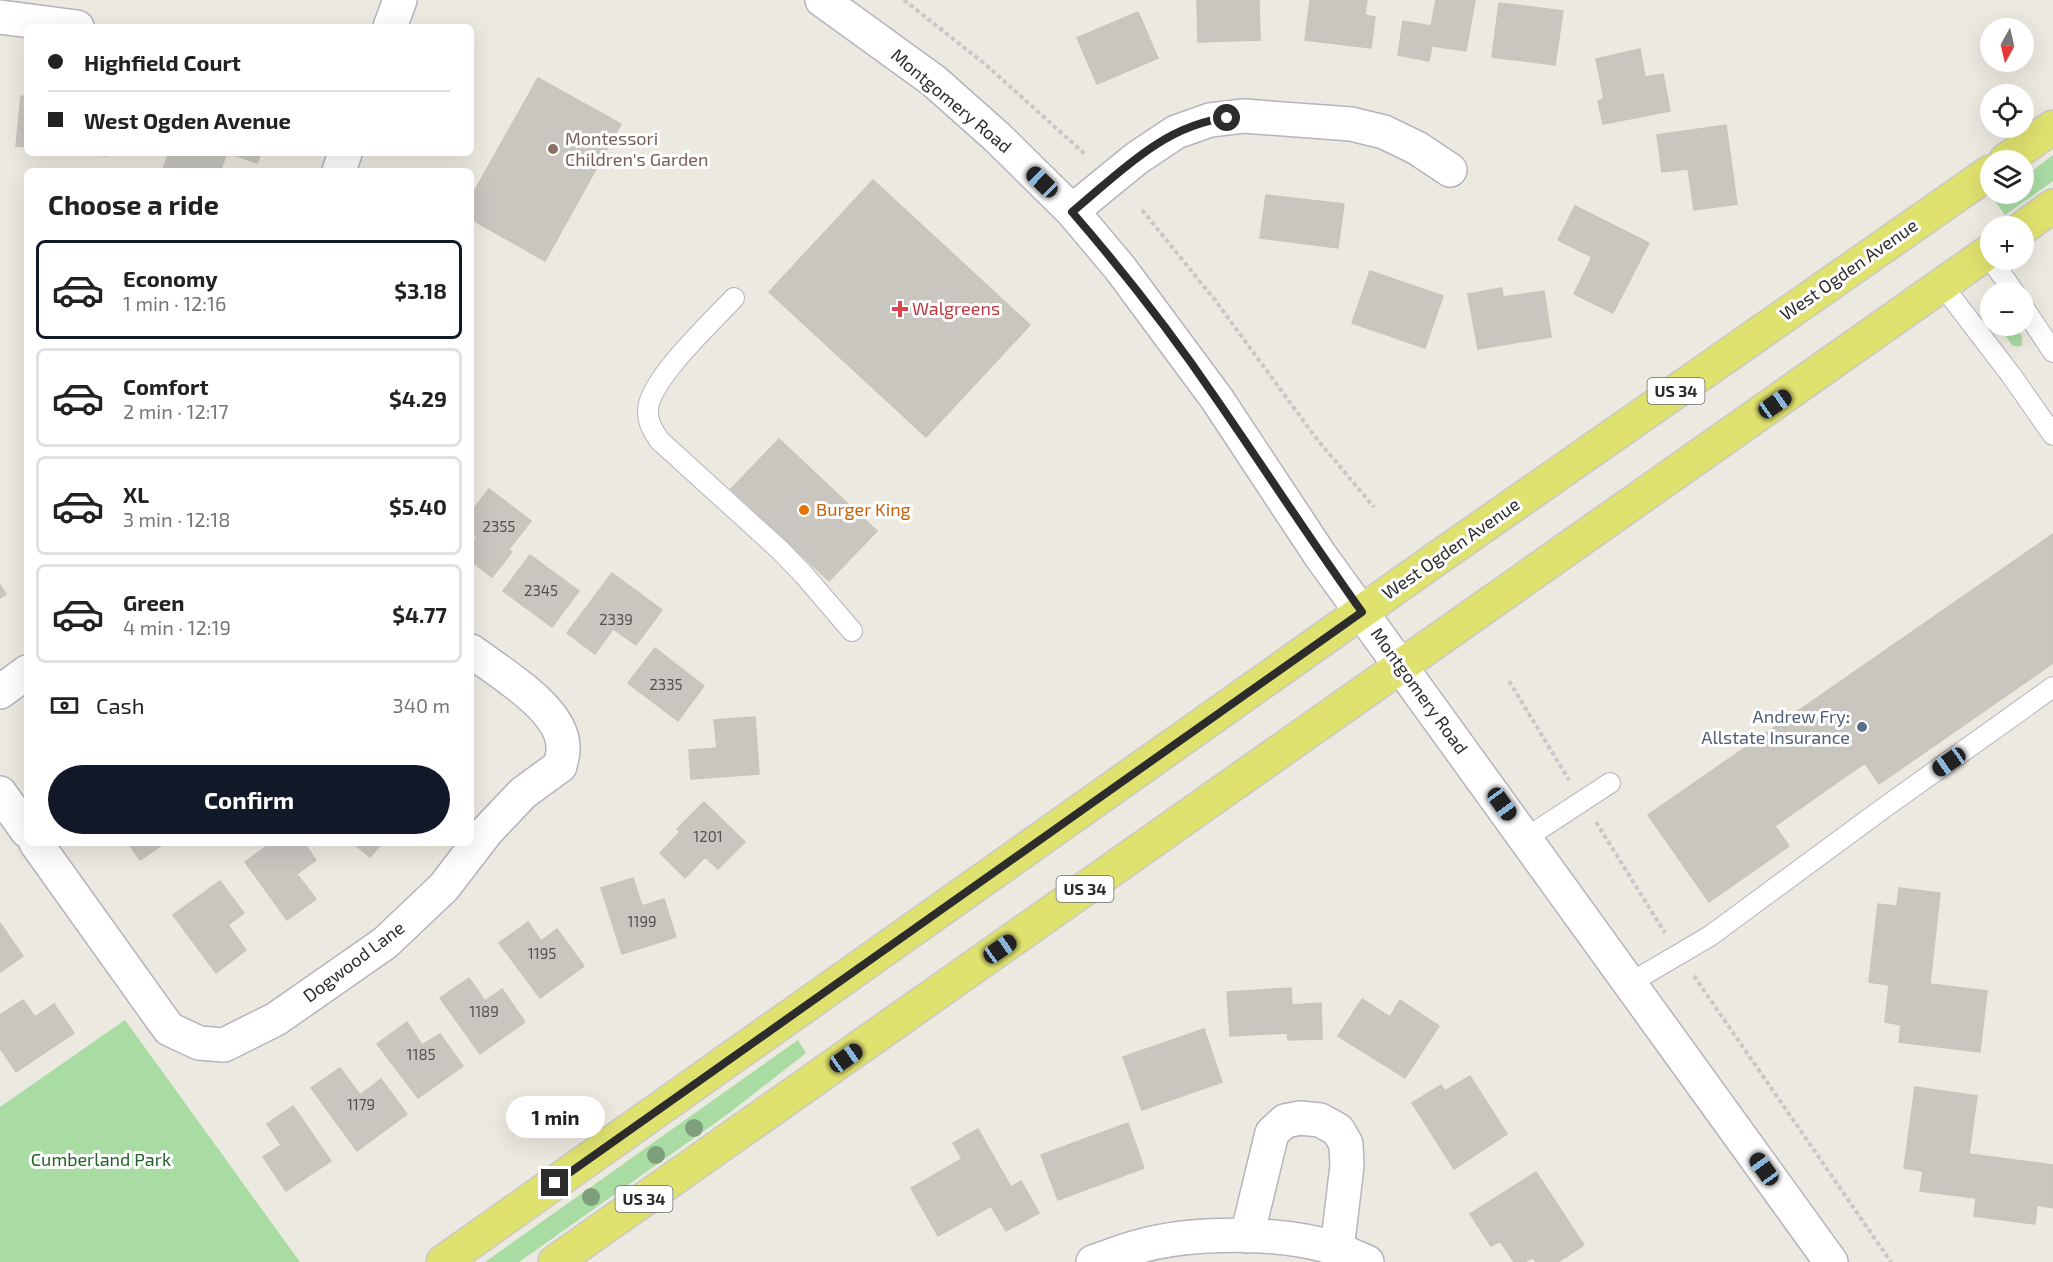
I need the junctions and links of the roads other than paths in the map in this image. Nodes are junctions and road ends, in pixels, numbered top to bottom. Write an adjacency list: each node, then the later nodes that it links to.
1 (400, 0): 5 (street)
2 (822, 0): 11 (street, Montgomery Road)
3 (0, 17): 4 (street)
4 (54, 24)
5 (391, 24)
6 (2053, 127): 7 (main road)
7 (2020, 150)
8 (1450, 170): 11 (street)
9 (1980, 179): 19 (main road, West Ogden Avenue / US 34)
10 (2053, 206): 12 (main road)
11 (1072, 212): 19 (street, Montgomery Road)
12 (2034, 220)
13 (1980, 262): 14 (main road, US 34)
14 (1943, 286): 18 (lane); 22 (main road, US 34)
15 (734, 298): 20 (lane)
16 (2034, 323): 17 (lane)
17 (2053, 352)
18 (2053, 435)
19 (1362, 612): 22 (street, Montgomery Road); 34 (main road, West Ogden Avenue / US 34)
20 (852, 631)
21 (474, 653): 30 (street, Dogwood Lane)
22 (1401, 665): 29 (street, Montgomery Road); 35 (main road, US 34)
23 (24, 674): 25 (street)
24 (2053, 687): 31 (lane)
25 (0, 692)
26 (1610, 783): 29 (lane)
27 (0, 793): 28 (street)
28 (24, 827)
29 (1526, 838): 31 (street, Montgomery Road)
30 (38, 846)
31 (1630, 983): 38 (street, Montgomery Road)
32 (1247, 1236): 33 (street); 33 (street); 36 (street)
33 (1337, 1249): 37 (street)
34 (443, 1262)
35 (555, 1262)
36 (1093, 1262)
37 (1367, 1262)
38 (1831, 1262)

